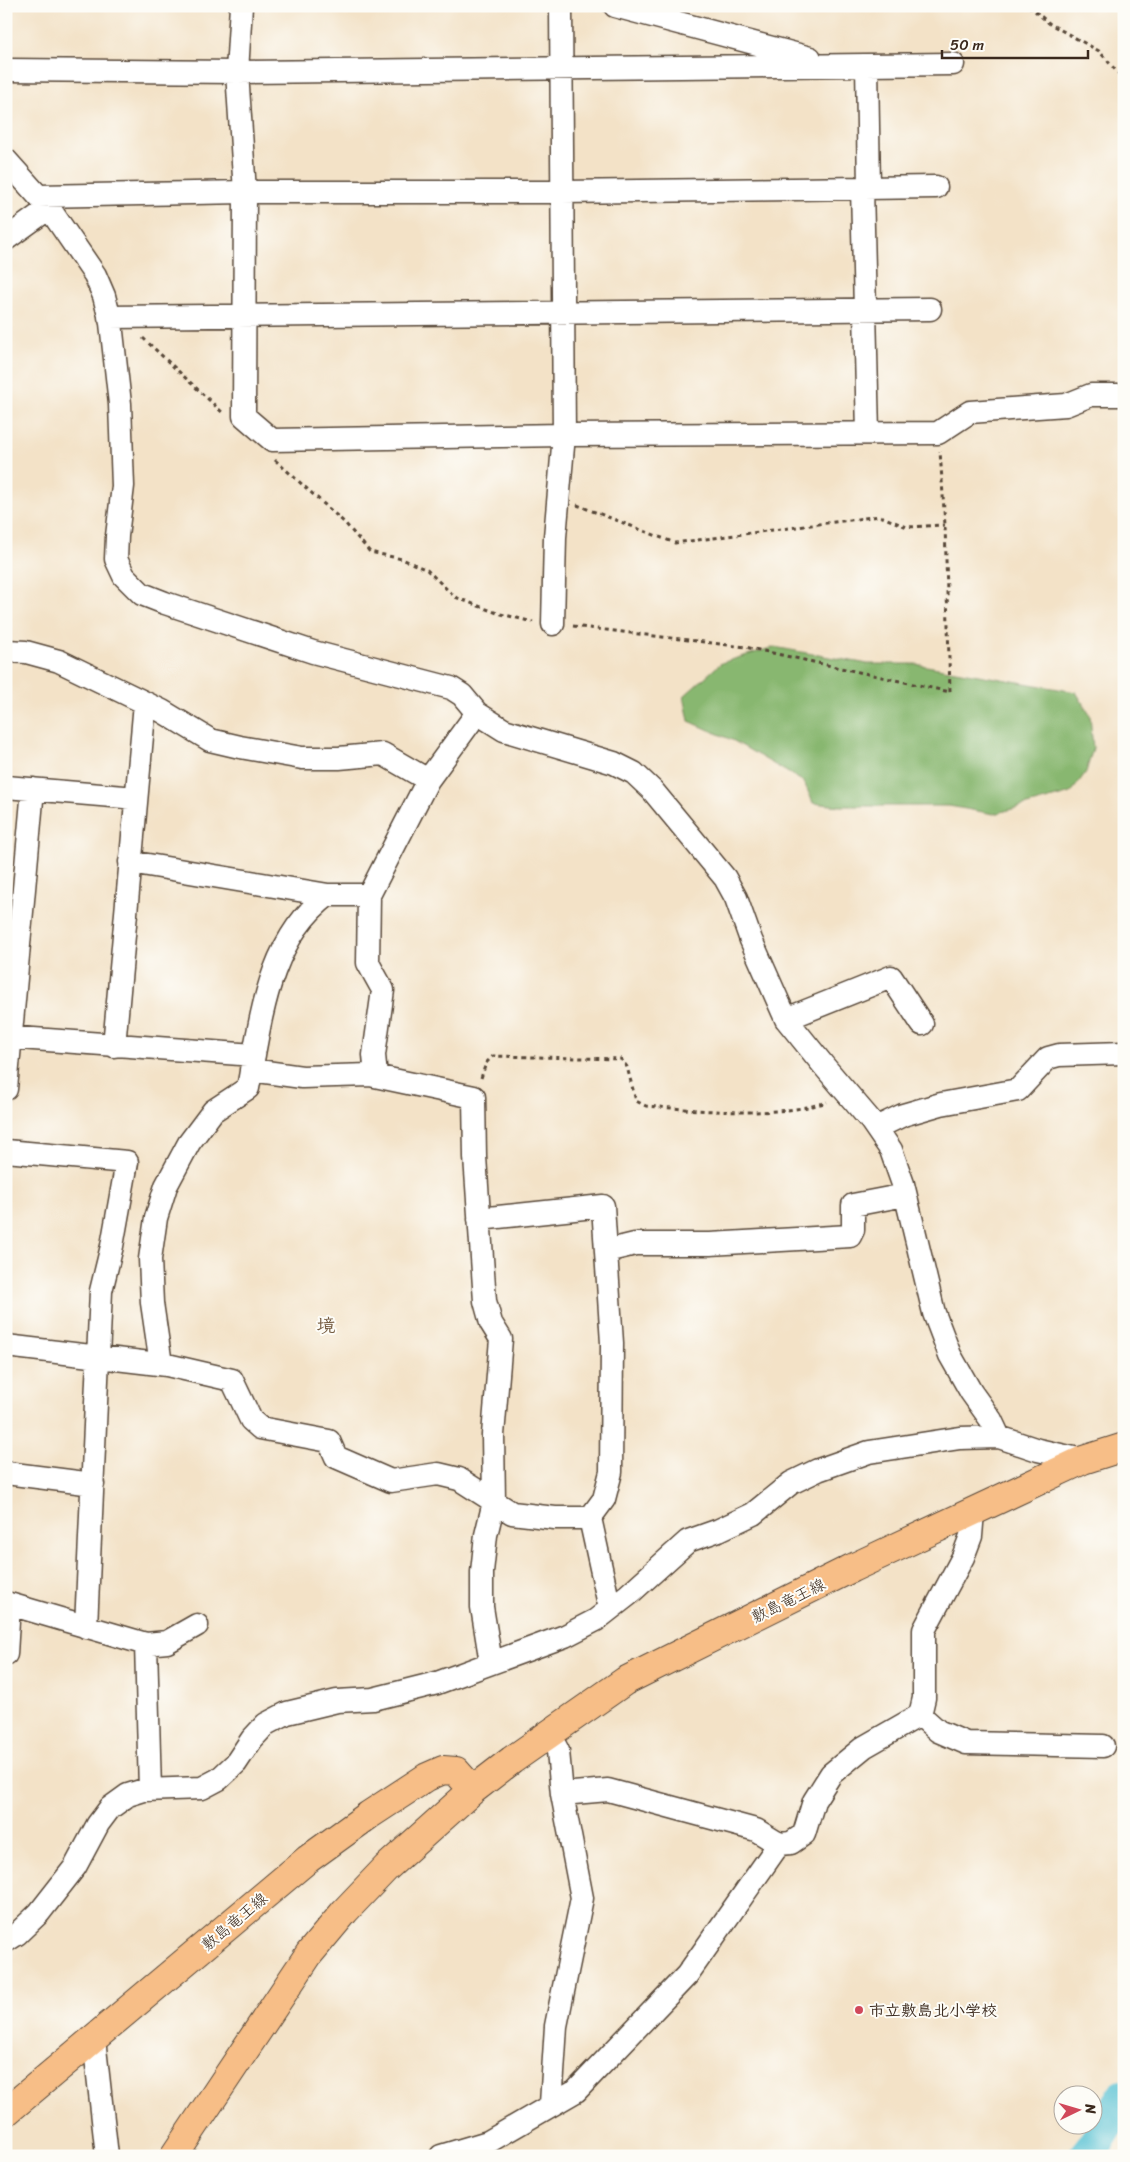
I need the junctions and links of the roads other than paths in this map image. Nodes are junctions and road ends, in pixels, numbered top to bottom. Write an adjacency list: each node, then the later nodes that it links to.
1 (241, 6): 9 (street)
2 (561, 6): 7 (street)
3 (615, 6): 5 (street)
4 (953, 64): 6 (street)
5 (838, 65): 6 (street); 7 (street)
6 (868, 65): 12 (street)
7 (563, 68): 9 (street); 14 (street)
8 (6, 70): 9 (street)
9 (237, 72): 13 (street)
10 (6, 160): 15 (street)
11 (936, 187): 12 (street)
12 (865, 188): 14 (street); 18 (street)
13 (245, 192): 14 (street); 15 (street); 20 (street)
14 (563, 192): 19 (street)
15 (44, 202): 16 (street); 21 (street)
16 (6, 239)
17 (930, 309): 18 (street)
18 (864, 310): 19 (street); 23 (street)
19 (564, 312): 20 (street); 24 (street)
20 (245, 315): 21 (street); 24 (street)
21 (115, 317): 28 (street)
22 (1124, 395): 23 (street)
23 (868, 434): 24 (street)
24 (564, 435): 25 (street)
25 (553, 624)
26 (6, 651): 27 (street)
27 (145, 703): 29 (street); 32 (street)
28 (477, 713): 29 (street); 36 (street)
29 (428, 780): 35 (street)
30 (6, 787): 31 (street)
31 (33, 789): 32 (street); 38 (street)
32 (136, 798): 33 (street)
33 (130, 862): 34 (street); 39 (street)
34 (328, 895): 35 (street); 41 (street)
35 (369, 895): 42 (street)
36 (786, 1019): 37 (street); 44 (street)
37 (922, 1024)
38 (9, 1037): 39 (street); 43 (street)
39 (114, 1046): 41 (street)
40 (1124, 1053): 44 (street)
41 (253, 1063): 42 (street); 51 (street)
42 (376, 1076): 47 (street)
43 (6, 1089)
44 (876, 1128): 46 (street)
45 (6, 1151): 50 (street)
46 (905, 1195): 48 (street); 52 (street)
47 (479, 1219): 48 (street); 57 (street)
48 (606, 1251): 59 (street)
49 (6, 1346): 50 (street)
50 (98, 1357): 51 (street); 56 (street)
51 (161, 1364): 57 (street)
52 (999, 1438): 54 (street); 61 (street)
53 (1124, 1447): 54 (main road, 敷島竜王線)
54 (1083, 1460): 58 (main road, 敷島竜王線)
55 (6, 1473): 56 (street)
56 (92, 1484): 63 (street)
57 (494, 1502): 59 (street); 66 (street)
58 (972, 1512): 67 (street); 68 (main road, 敷島竜王線)
59 (590, 1518): 61 (street)
60 (8, 1604): 63 (street); 65 (street)
61 (610, 1608): 66 (street)
62 (197, 1625): 64 (street)
63 (86, 1627): 64 (street)
64 (146, 1644): 70 (street)
65 (6, 1654)
66 (490, 1663): 70 (street)
67 (920, 1715): 69 (street); 73 (street)
68 (549, 1734): 71 (main road, 敷島竜王線); 72 (street)
69 (1103, 1746)
70 (150, 1790): 74 (street)
71 (473, 1790): 75 (main road, 敷島竜王線); 80 (main road, 敷島竜王線)
72 (562, 1794): 73 (street); 76 (street)
73 (779, 1844): 76 (street)
74 (6, 1941)
75 (94, 2039): 77 (main road, 敷島竜王線); 79 (street)
76 (551, 2104): 78 (street)
77 (6, 2112)
78 (486, 2149): 81 (street)
79 (107, 2156)
80 (174, 2156)
81 (441, 2156)

